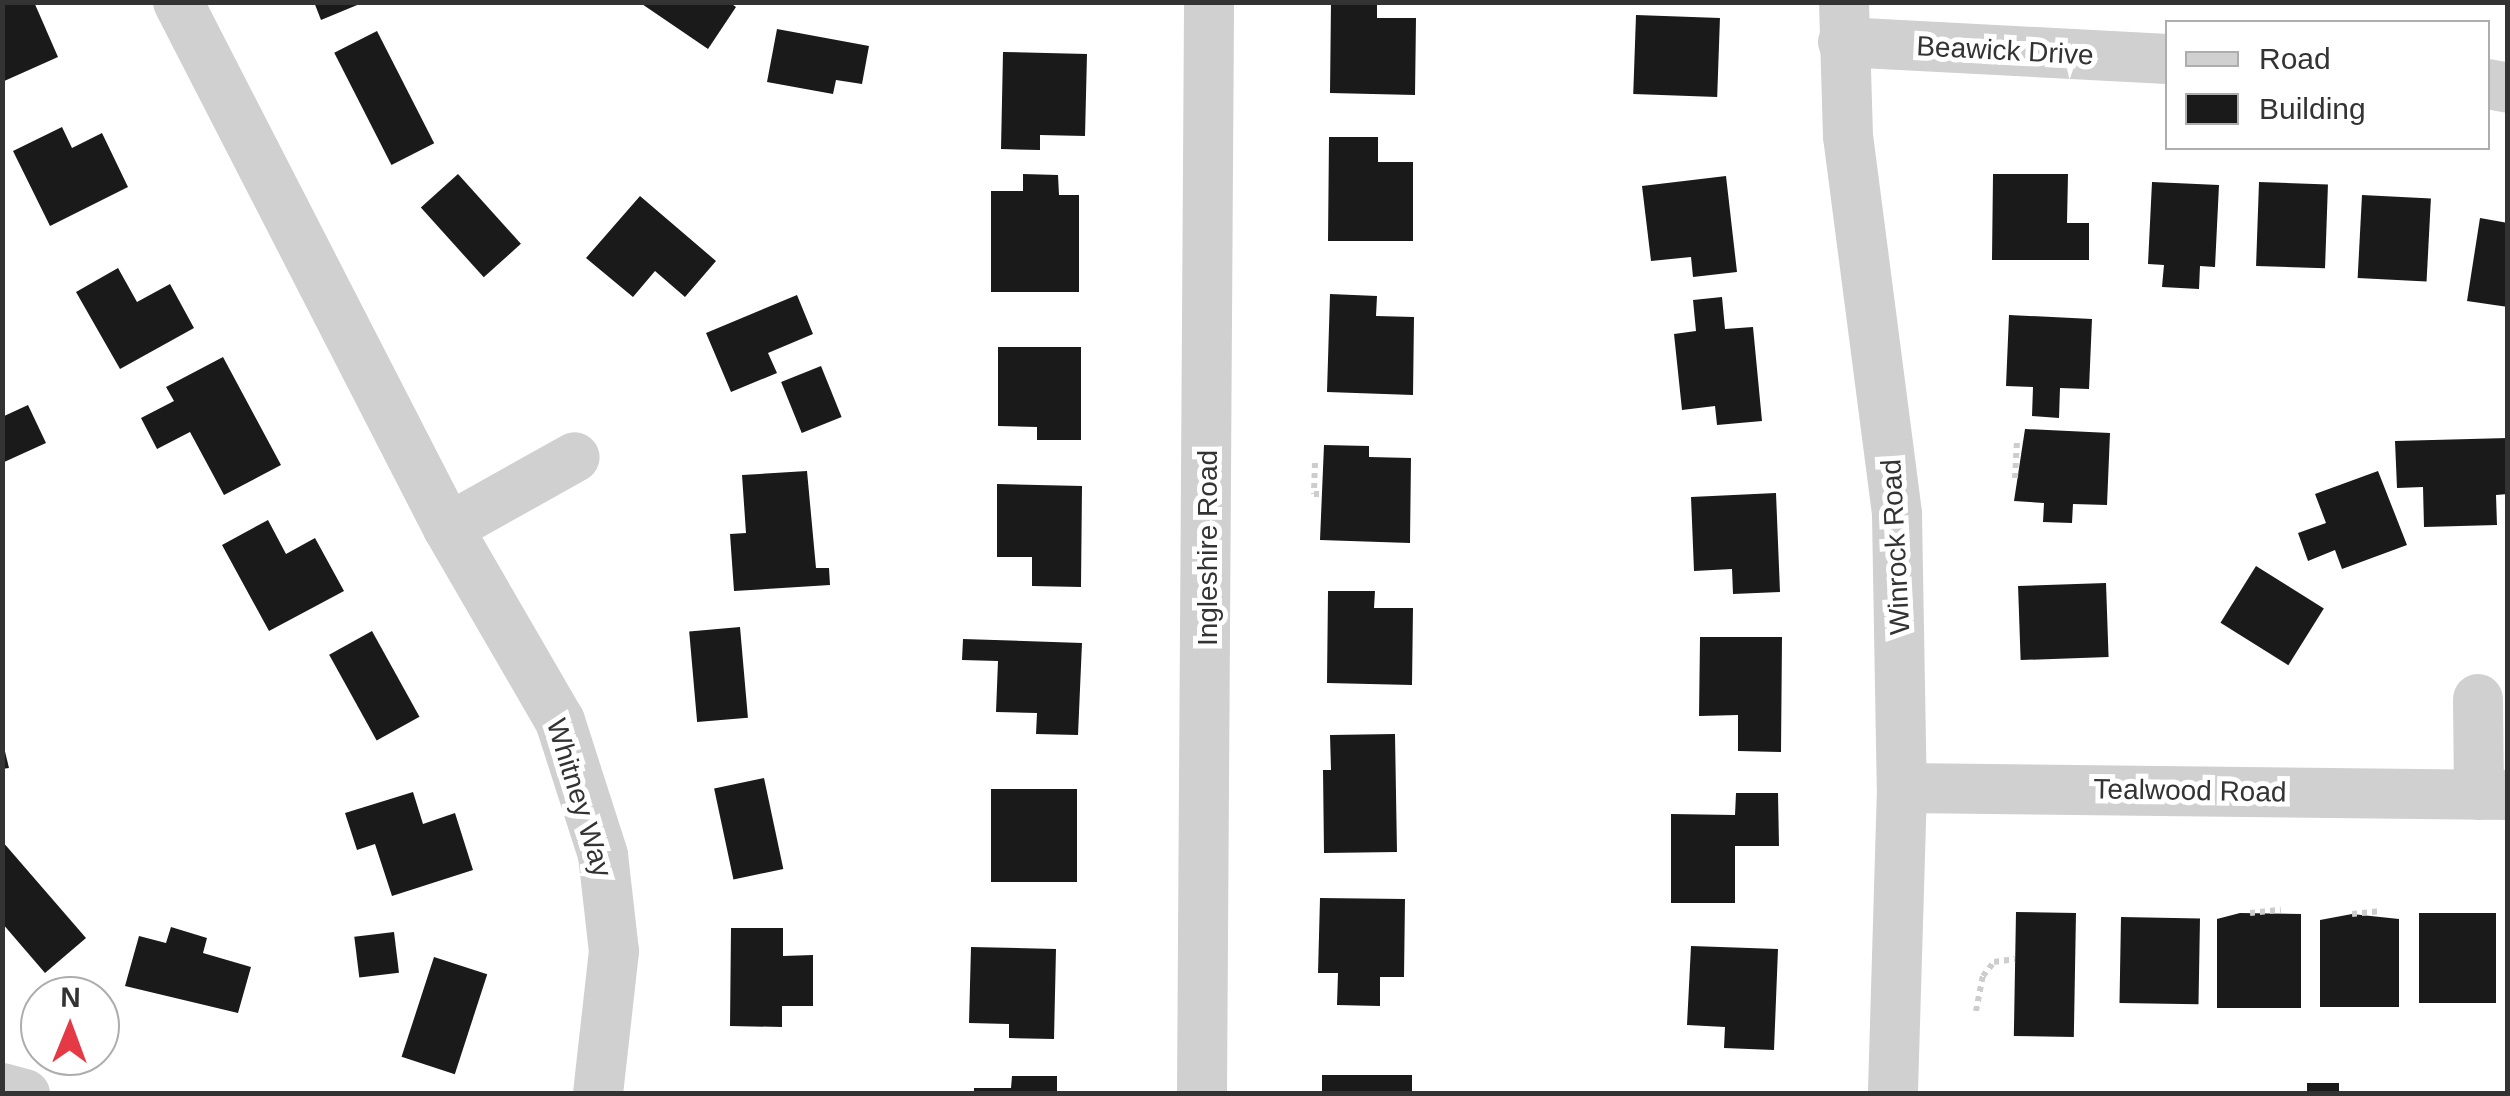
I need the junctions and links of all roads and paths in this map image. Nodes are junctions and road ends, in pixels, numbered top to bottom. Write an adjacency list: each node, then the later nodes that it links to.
1 (178, 2): 10 (street, Whitney Way)
2 (1209, 2): 23 (street, Ingleshire Road)
3 (1844, 22): 4 (street, Beawick Drive); 12 (street, Winrock Road)
4 (2165, 59)
5 (2017, 442): 8 (path)
6 (574, 457): 10 (street)
7 (1315, 463): 9 (path)
8 (2015, 478)
9 (1322, 494)
10 (448, 528): 22 (street, Whitney Way)
11 (2478, 699): 13 (street, Tealwood Road)
12 (1902, 788): 13 (street, Tealwood Road); 24 (street, Winrock Road)
13 (2493, 795)
14 (2281, 910): 16 (path)
15 (2379, 910): 17 (path)
16 (2250, 913)
17 (2352, 914)
18 (2015, 959): 19 (path)
19 (1976, 1011)
20 (2, 1088): 21 (street)
21 (26, 1094)
22 (598, 1094)
23 (1202, 1094)
24 (1893, 1094)

